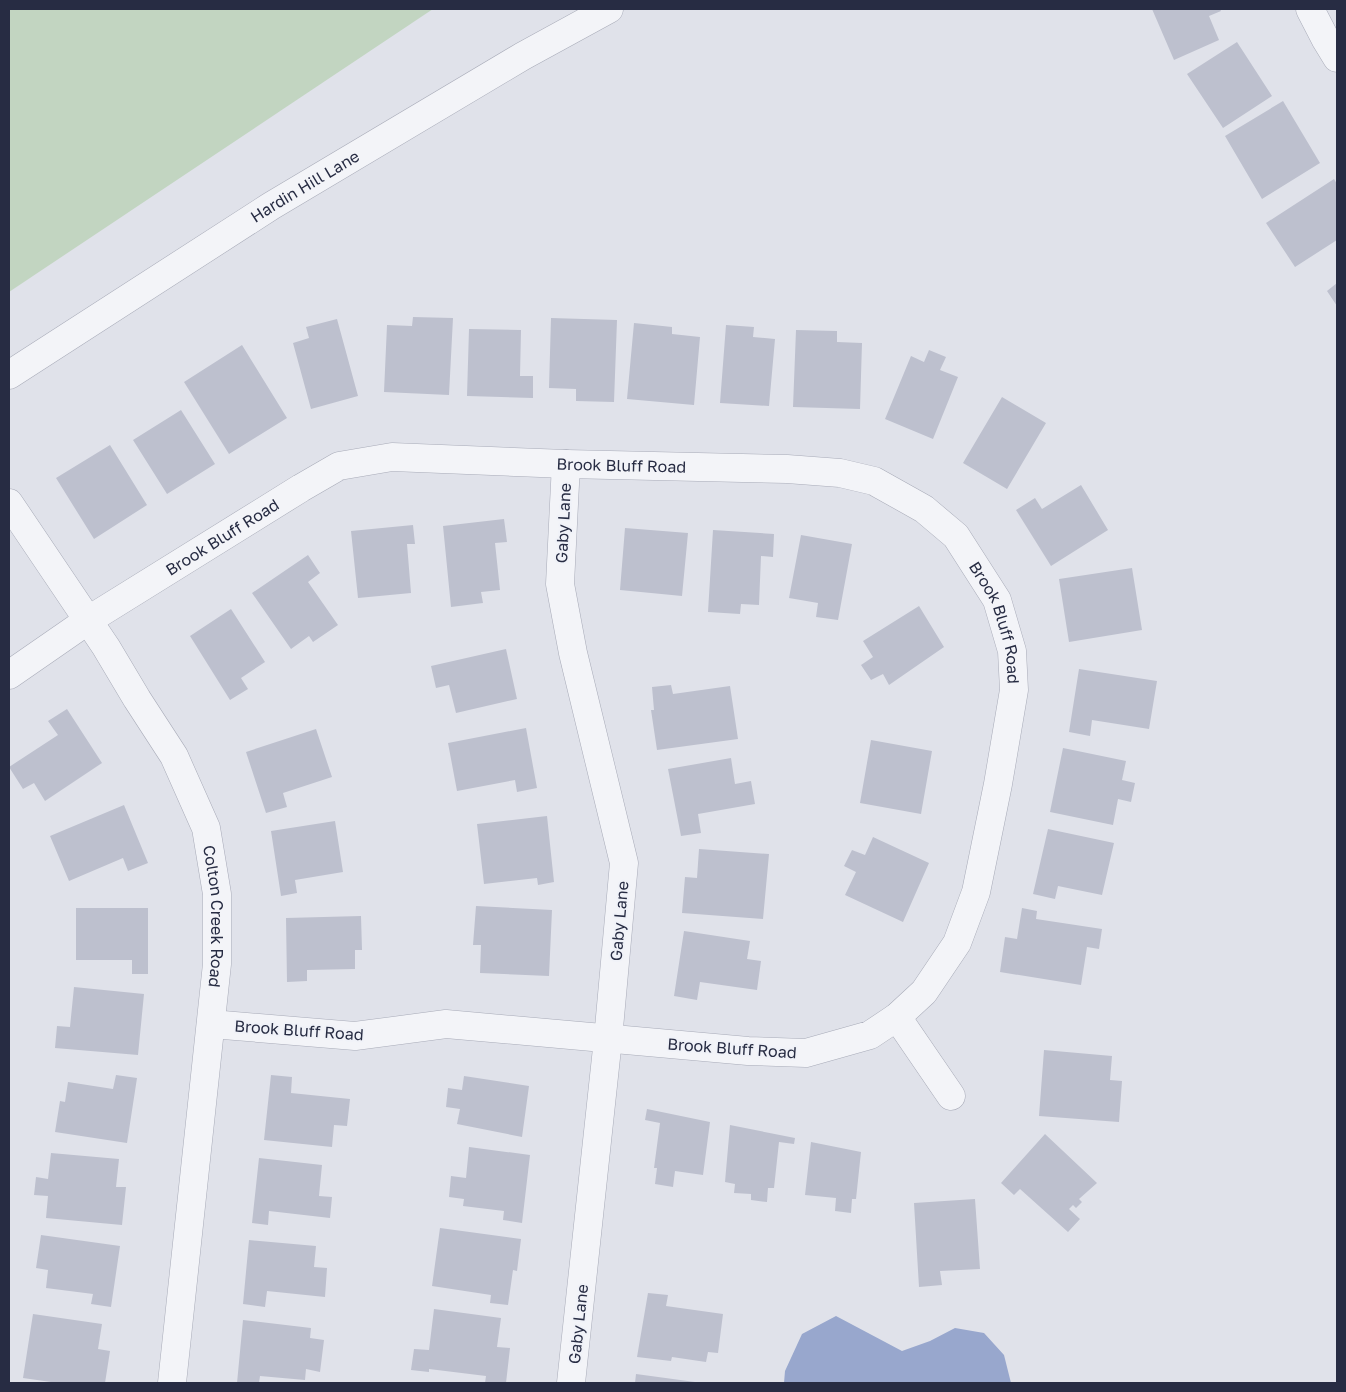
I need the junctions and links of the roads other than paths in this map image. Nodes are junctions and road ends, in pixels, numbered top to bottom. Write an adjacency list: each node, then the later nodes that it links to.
1 (609, 9): 4 (street, Hardin Hill Lane)
2 (1310, 9): 3 (street)
3 (1337, 58)
4 (9, 375)
5 (566, 464): 7 (street, Brook Bluff Road); 9 (street, Brook Bluff Road); 11 (street, Gaby Lane)
6 (9, 504): 7 (street, Colton Creek Road)
7 (88, 621): 8 (street, Brook Bluff Road); 10 (street, Colton Creek Road)
8 (9, 675)
9 (897, 1017): 11 (street, Brook Bluff Road); 12 (street)
10 (211, 1024): 11 (street, Brook Bluff Road); 13 (street, Colton Creek Road)
11 (608, 1039): 14 (street, Gaby Lane)
12 (951, 1096)
13 (172, 1383)
14 (571, 1383)

